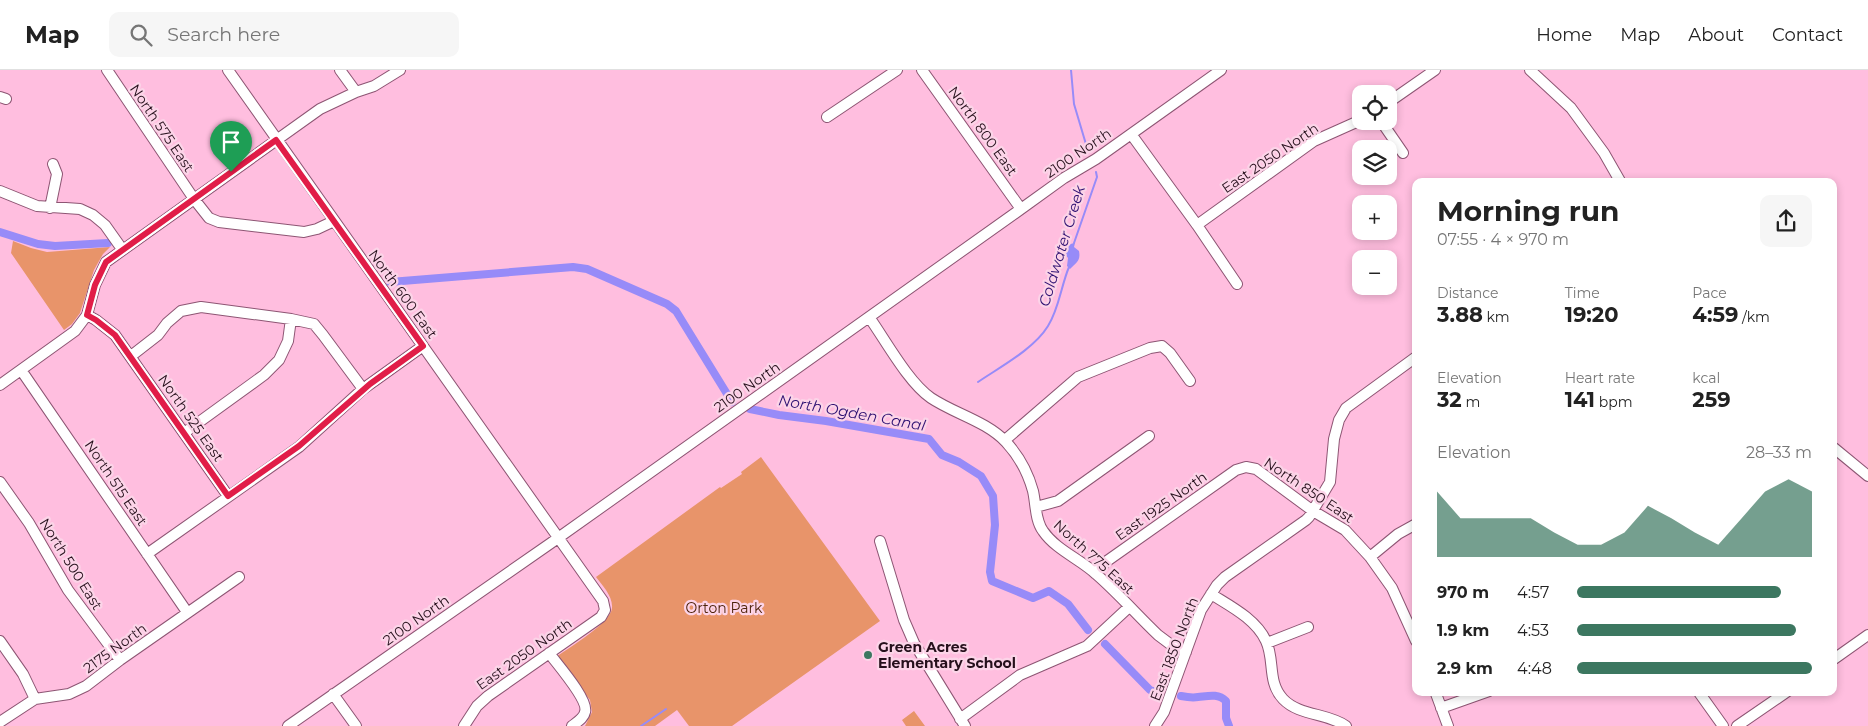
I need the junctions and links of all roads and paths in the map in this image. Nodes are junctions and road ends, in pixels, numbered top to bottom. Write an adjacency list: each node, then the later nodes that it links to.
1 (107, 70): 21 (street, North 575 East)
2 (228, 70): 16 (street, North 600 East)
3 (340, 70): 10 (street)
4 (400, 70): 10 (street)
5 (897, 70): 12 (street)
6 (922, 70): 23 (street, North 800 East)
7 (1221, 70): 15 (street, 2100 North)
8 (1435, 70): 11 (street)
9 (1530, 70): 19 (street)
10 (356, 92): 16 (street)
11 (1397, 96)
12 (826, 117)
13 (1352, 124): 25 (street, East 2050 North)
14 (1387, 130): 17 (street)
15 (1131, 134): 23 (street, 2100 North); 25 (street)
16 (276, 140): 21 (street); 24 (street, North 600 East)
17 (1403, 153)
18 (53, 164): 22 (street)
19 (1618, 178)
20 (0, 192): 22 (street)
21 (194, 199): 24 (street, North 575 East); 26 (street)
22 (50, 208): 26 (street)
23 (1021, 209): 29 (street, 2100 North)
24 (334, 221): 31 (street, North 600 East)
25 (1197, 225): 27 (street)
26 (122, 249): 28 (street)
27 (1237, 284)
28 (87, 315): 32 (street, North 525 East); 34 (street)
29 (869, 317): 40 (street, North 775 East); 49 (street, 2100 North)
30 (291, 319): 32 (street); 37 (street); 38 (street)
31 (423, 346): 37 (street); 49 (street, North 600 East)
32 (130, 356): 38 (street, North 525 East)
33 (1412, 359): 47 (street, East 1850 North)
34 (21, 370): 36 (street); 51 (street, North 515 East)
35 (1190, 381): 40 (street)
36 (0, 385)
37 (363, 389): 45 (street)
38 (184, 433): 45 (street, North 525 East)
39 (1149, 436): 46 (street)
40 (1004, 440): 46 (street, North 775 East)
41 (1837, 450): 43 (street)
42 (1246, 468): 47 (street, North 850 East); 53 (street, East 1925 North)
43 (1868, 476)
44 (0, 482): 67 (street, North 500 East)
45 (228, 496): 51 (street)
46 (1036, 507): 53 (street, North 775 East)
47 (1313, 510): 52 (street, North 850 East); 55 (street, East 1850 North)
48 (1412, 526): 52 (street)
49 (558, 538): 57 (street, North 600 East); 68 (street, 2100 North)
50 (880, 542): 76 (street)
51 (147, 554): 58 (street, North 515 East)
52 (1370, 557): 59 (street, North 850 East)
53 (1095, 572): 56 (street, North 775 East)
54 (238, 577): 58 (street, 2175 North)
55 (1211, 594): 63 (street); 64 (street, East 1850 North)
56 (1129, 607): 64 (street, North 775 East); 76 (street)
57 (605, 610): 65 (street, East 2050 North)
58 (187, 612): 67 (street, 2175 North)
59 (1412, 621)
60 (1308, 627): 63 (street)
61 (1868, 636): 66 (street)
62 (0, 641): 73 (street)
63 (1267, 643): 82 (street)
64 (1186, 652): 81 (street, East 1850 North)
65 (549, 654): 79 (street, East 2050 North); 80 (street)
66 (1837, 657)
67 (120, 660): 73 (street, 2175 North)
68 (333, 694): 77 (street, 2100 North); 78 (street)
69 (1437, 696): 74 (street)
70 (1475, 696): 74 (street)
71 (1702, 696): 84 (street)
72 (1781, 696): 85 (street)
73 (35, 699): 75 (street, 2175 North)
74 (1442, 708): 83 (street)
75 (0, 722)
76 (962, 722)
77 (288, 726)
78 (356, 726)
79 (464, 726)
80 (572, 726)
81 (1155, 726)
82 (1346, 726)
83 (1448, 726)
84 (1723, 726)
85 (1737, 726)

